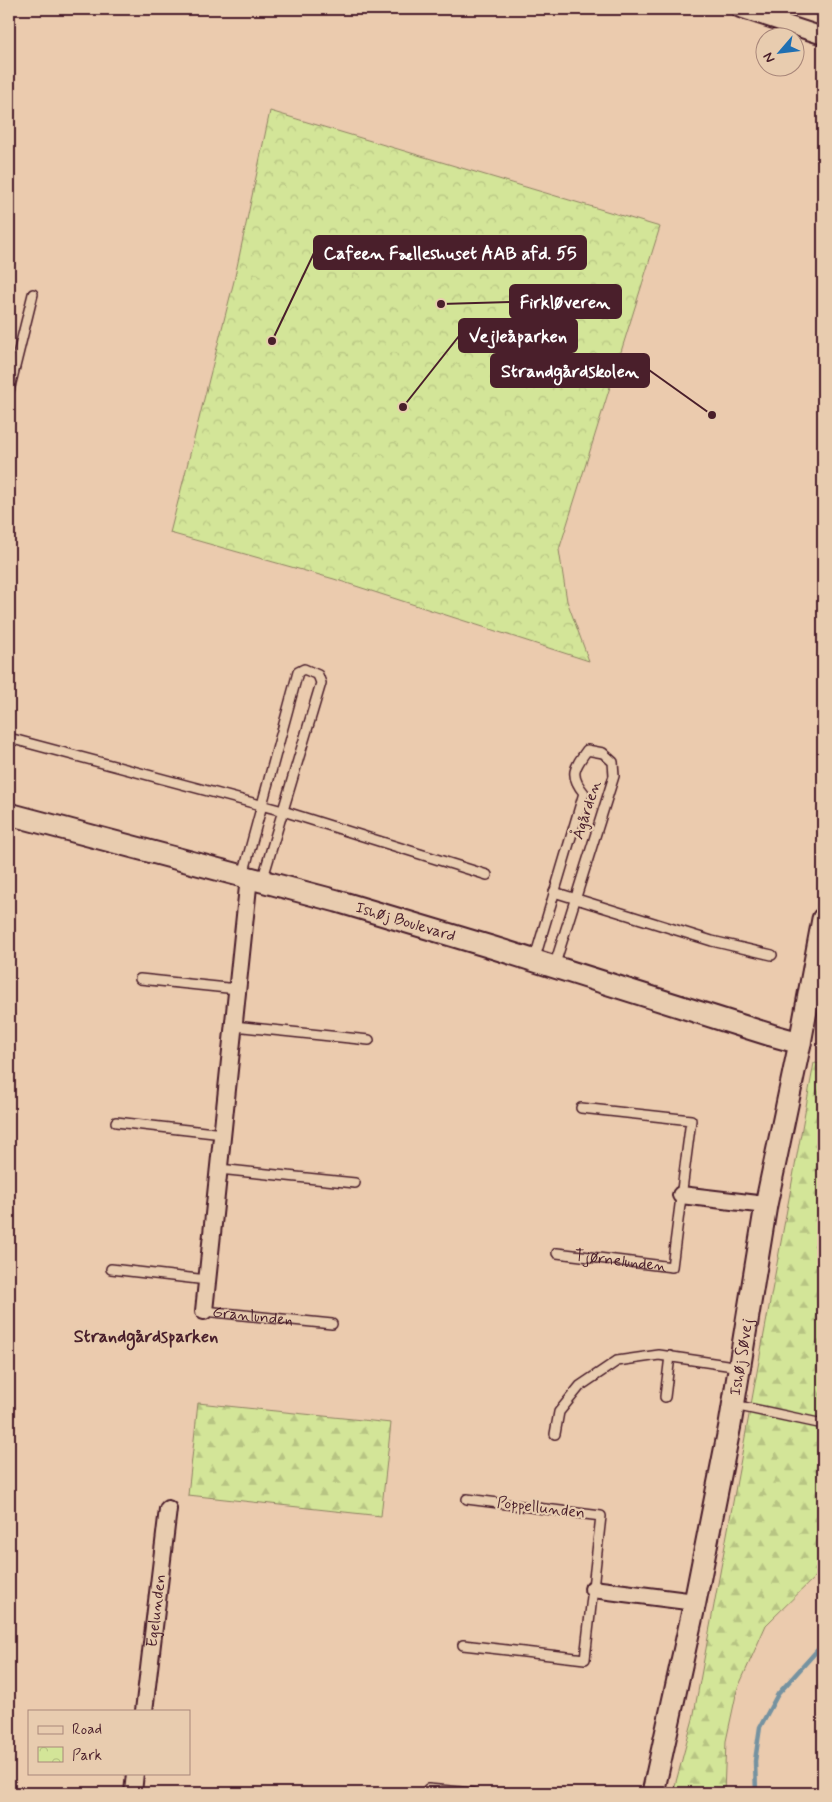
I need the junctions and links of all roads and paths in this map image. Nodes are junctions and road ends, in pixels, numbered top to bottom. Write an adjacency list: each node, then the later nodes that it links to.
1 (746, 10): 2 (street)
2 (768, 13): 3 (street)
3 (823, 36)
4 (33, 294): 5 (lane)
5 (9, 391)
6 (9, 738): 7 (lane)
7 (262, 806): 8 (lane); 8 (lane); 11 (lane)
8 (282, 811): 10 (lane); 11 (lane)
9 (9, 814): 11 (street, Ishøj Boulevard)
10 (487, 875)
11 (252, 878): 16 (street, Ishøj Boulevard); 19 (street, Granlunden)
12 (554, 892): 13 (lane); 13 (lane, Ågården); 16 (lane, Ågården)
13 (575, 898): 15 (lane); 17 (lane, Ågården)
14 (823, 919): 22 (street, Ishøj Søvej)
15 (772, 955)
16 (534, 961): 17 (street, Ishøj Boulevard)
17 (554, 967): 22 (street, Ishøj Boulevard)
18 (140, 979): 19 (lane)
19 (237, 989): 20 (street, Granlunden)
20 (234, 1026): 21 (lane); 25 (street, Granlunden)
21 (369, 1040)
22 (800, 1043): 29 (street, Ishøj Søvej)
23 (581, 1108): 28 (lane, Tjørnelunden)
24 (116, 1122): 25 (lane)
25 (222, 1134): 26 (street, Granlunden)
26 (219, 1169): 27 (lane); 32 (street, Granlunden)
27 (355, 1183)
28 (681, 1195): 29 (street); 30 (lane, Tjørnelunden)
29 (766, 1205): 36 (street, Ishøj Søvej)
30 (557, 1253)
31 (111, 1269): 32 (lane, Granlunden)
32 (207, 1280): 33 (street, Granlunden)
33 (204, 1311): 34 (lane, Granlunden)
34 (332, 1324)
35 (670, 1356): 36 (lane); 37 (lane); 40 (lane)
36 (740, 1367): 38 (street, Ishøj Søvej)
37 (665, 1397)
38 (734, 1405): 39 (lane); 44 (street, Ishøj Søvej)
39 (823, 1424)
40 (554, 1434)
41 (467, 1499): 43 (lane, Poppellunden)
42 (168, 1510): 46 (street, Egelunden)
43 (593, 1589): 44 (street); 45 (lane, Poppellunden)
44 (695, 1602): 51 (street, Ishøj Søvej)
45 (463, 1645)
46 (144, 1710)
47 (135, 1774): 49 (street)
48 (428, 1789): 50 (lane)
49 (133, 1793)
50 (473, 1793)
51 (653, 1793)

